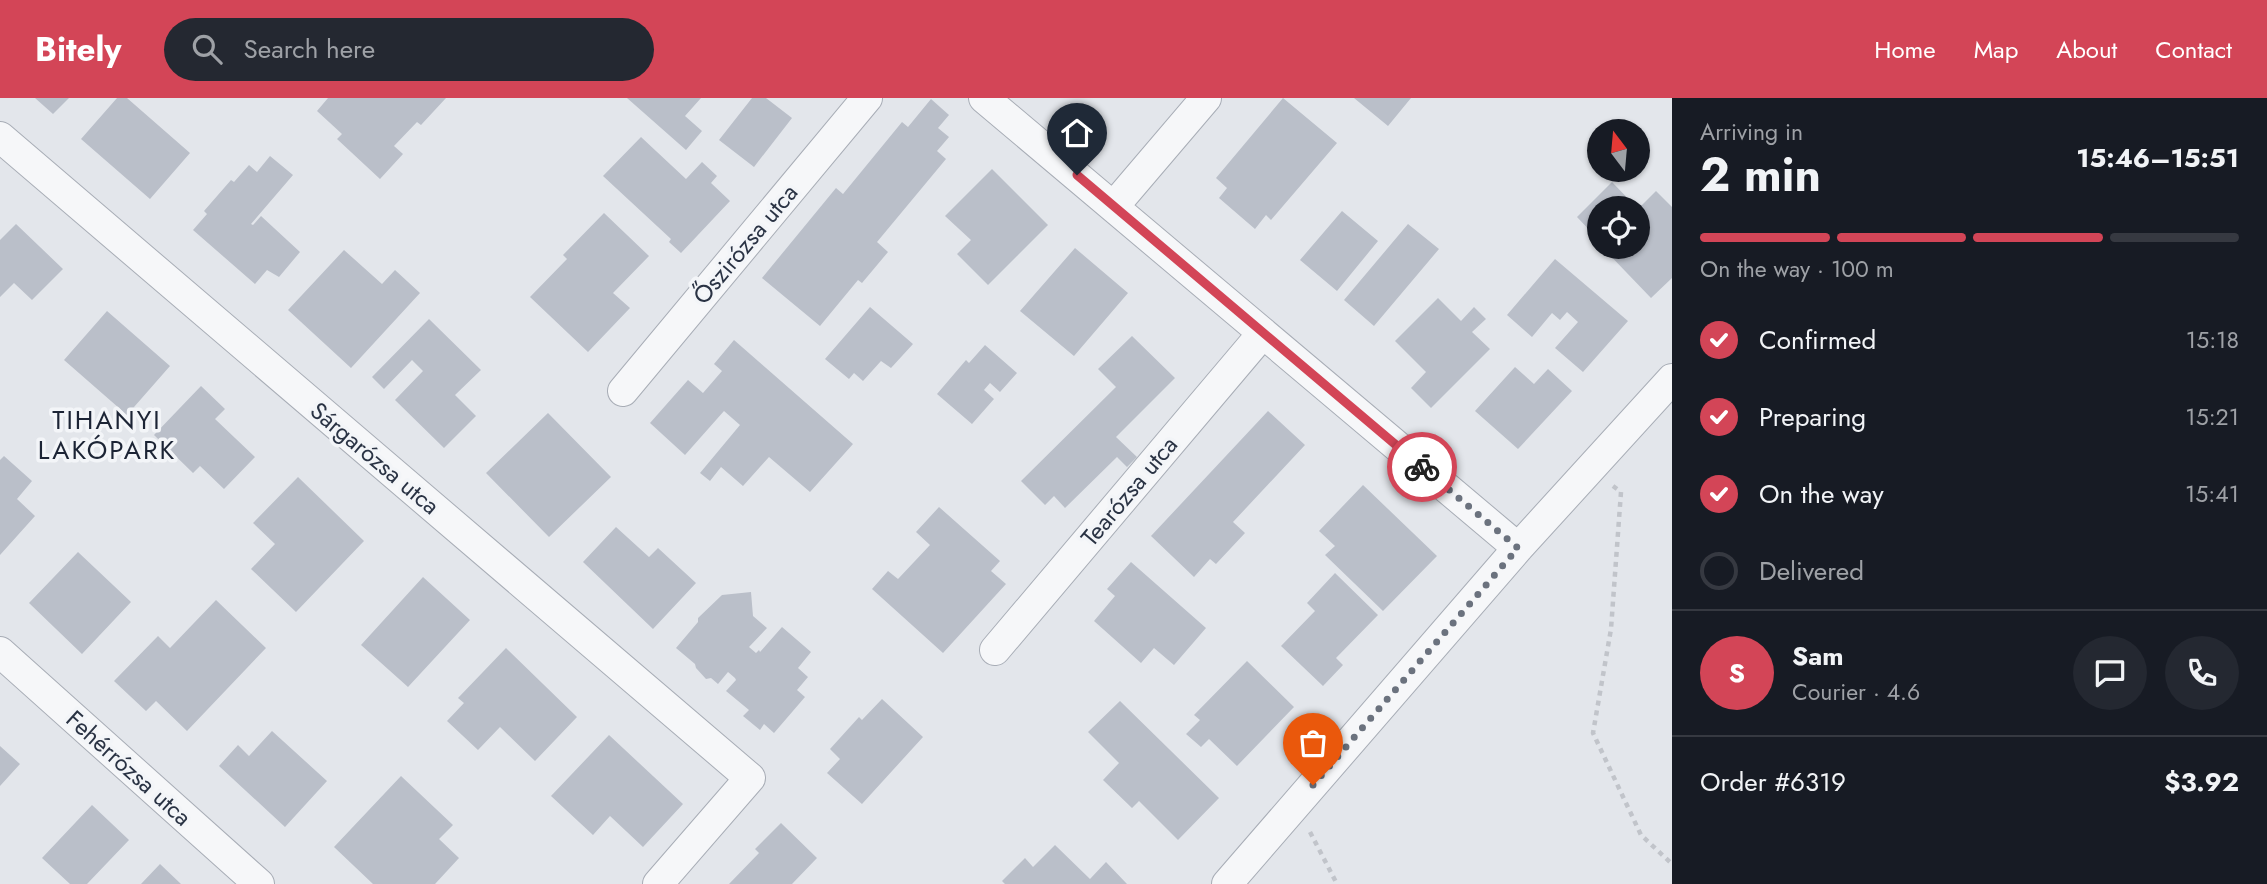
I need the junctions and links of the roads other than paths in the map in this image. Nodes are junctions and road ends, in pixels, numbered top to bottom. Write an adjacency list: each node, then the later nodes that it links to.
1 (867, 98): 8 (street, Őszirózsa utca)
2 (984, 98): 5 (street)
3 (1206, 98): 5 (street)
4 (0, 138): 13 (street, Sárgarózsa utca)
5 (1114, 206): 6 (street)
6 (1263, 333): 9 (street); 10 (street, Tearózsa utca)
7 (1672, 379): 9 (street)
8 (623, 391)
9 (1518, 548): 14 (street)
10 (995, 650)
11 (0, 652): 12 (street, Fehérrózsa utca)
12 (259, 884)
13 (658, 884)
14 (1227, 884)

